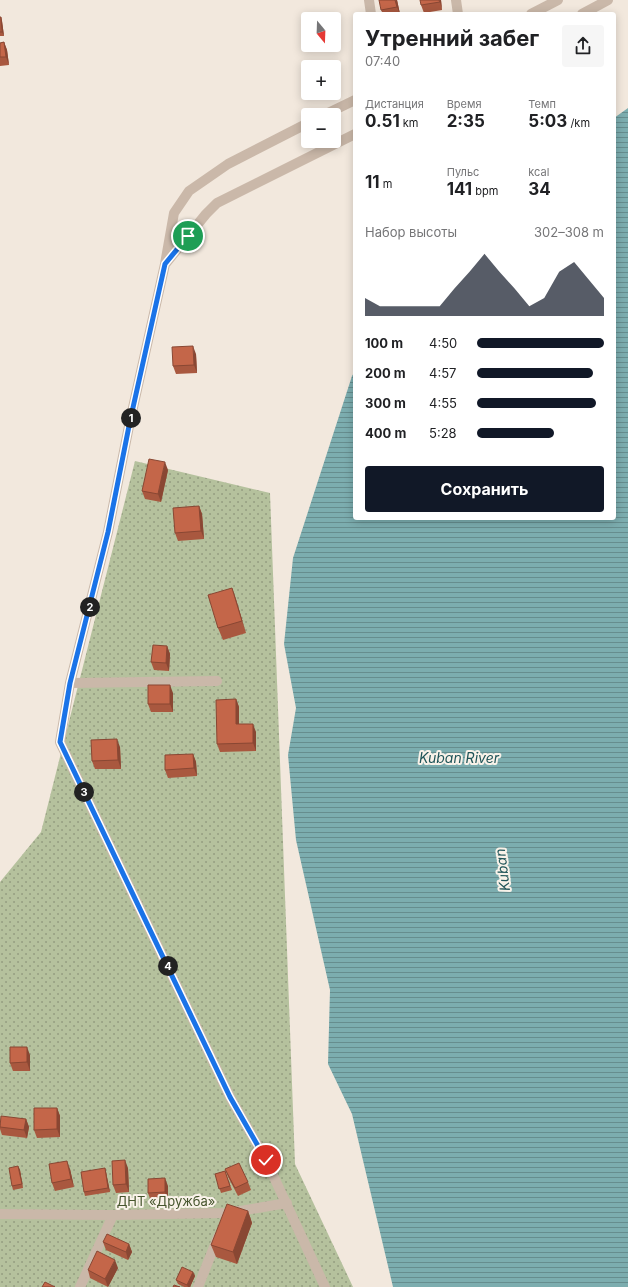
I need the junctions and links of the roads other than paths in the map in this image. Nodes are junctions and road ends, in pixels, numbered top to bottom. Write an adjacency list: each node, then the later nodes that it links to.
1 (369, 0): 6 (street)
2 (456, 0): 7 (street)
3 (558, 0): 5 (street)
4 (608, 0): 9 (street)
5 (544, 3): 8 (street)
6 (371, 12)
7 (458, 12)
8 (533, 12)
9 (586, 12)
10 (353, 101): 11 (street)
11 (338, 108)
12 (301, 127): 14 (street)
13 (353, 135): 14 (street)
14 (165, 264): 16 (street)
15 (217, 681): 16 (street)
16 (70, 683): 17 (street)
17 (287, 1203): 18 (street); 23 (street)
18 (228, 1213): 20 (street); 22 (street)
19 (0, 1214): 20 (street)
20 (113, 1215): 21 (street)
21 (80, 1287)
22 (198, 1287)
23 (325, 1287)

